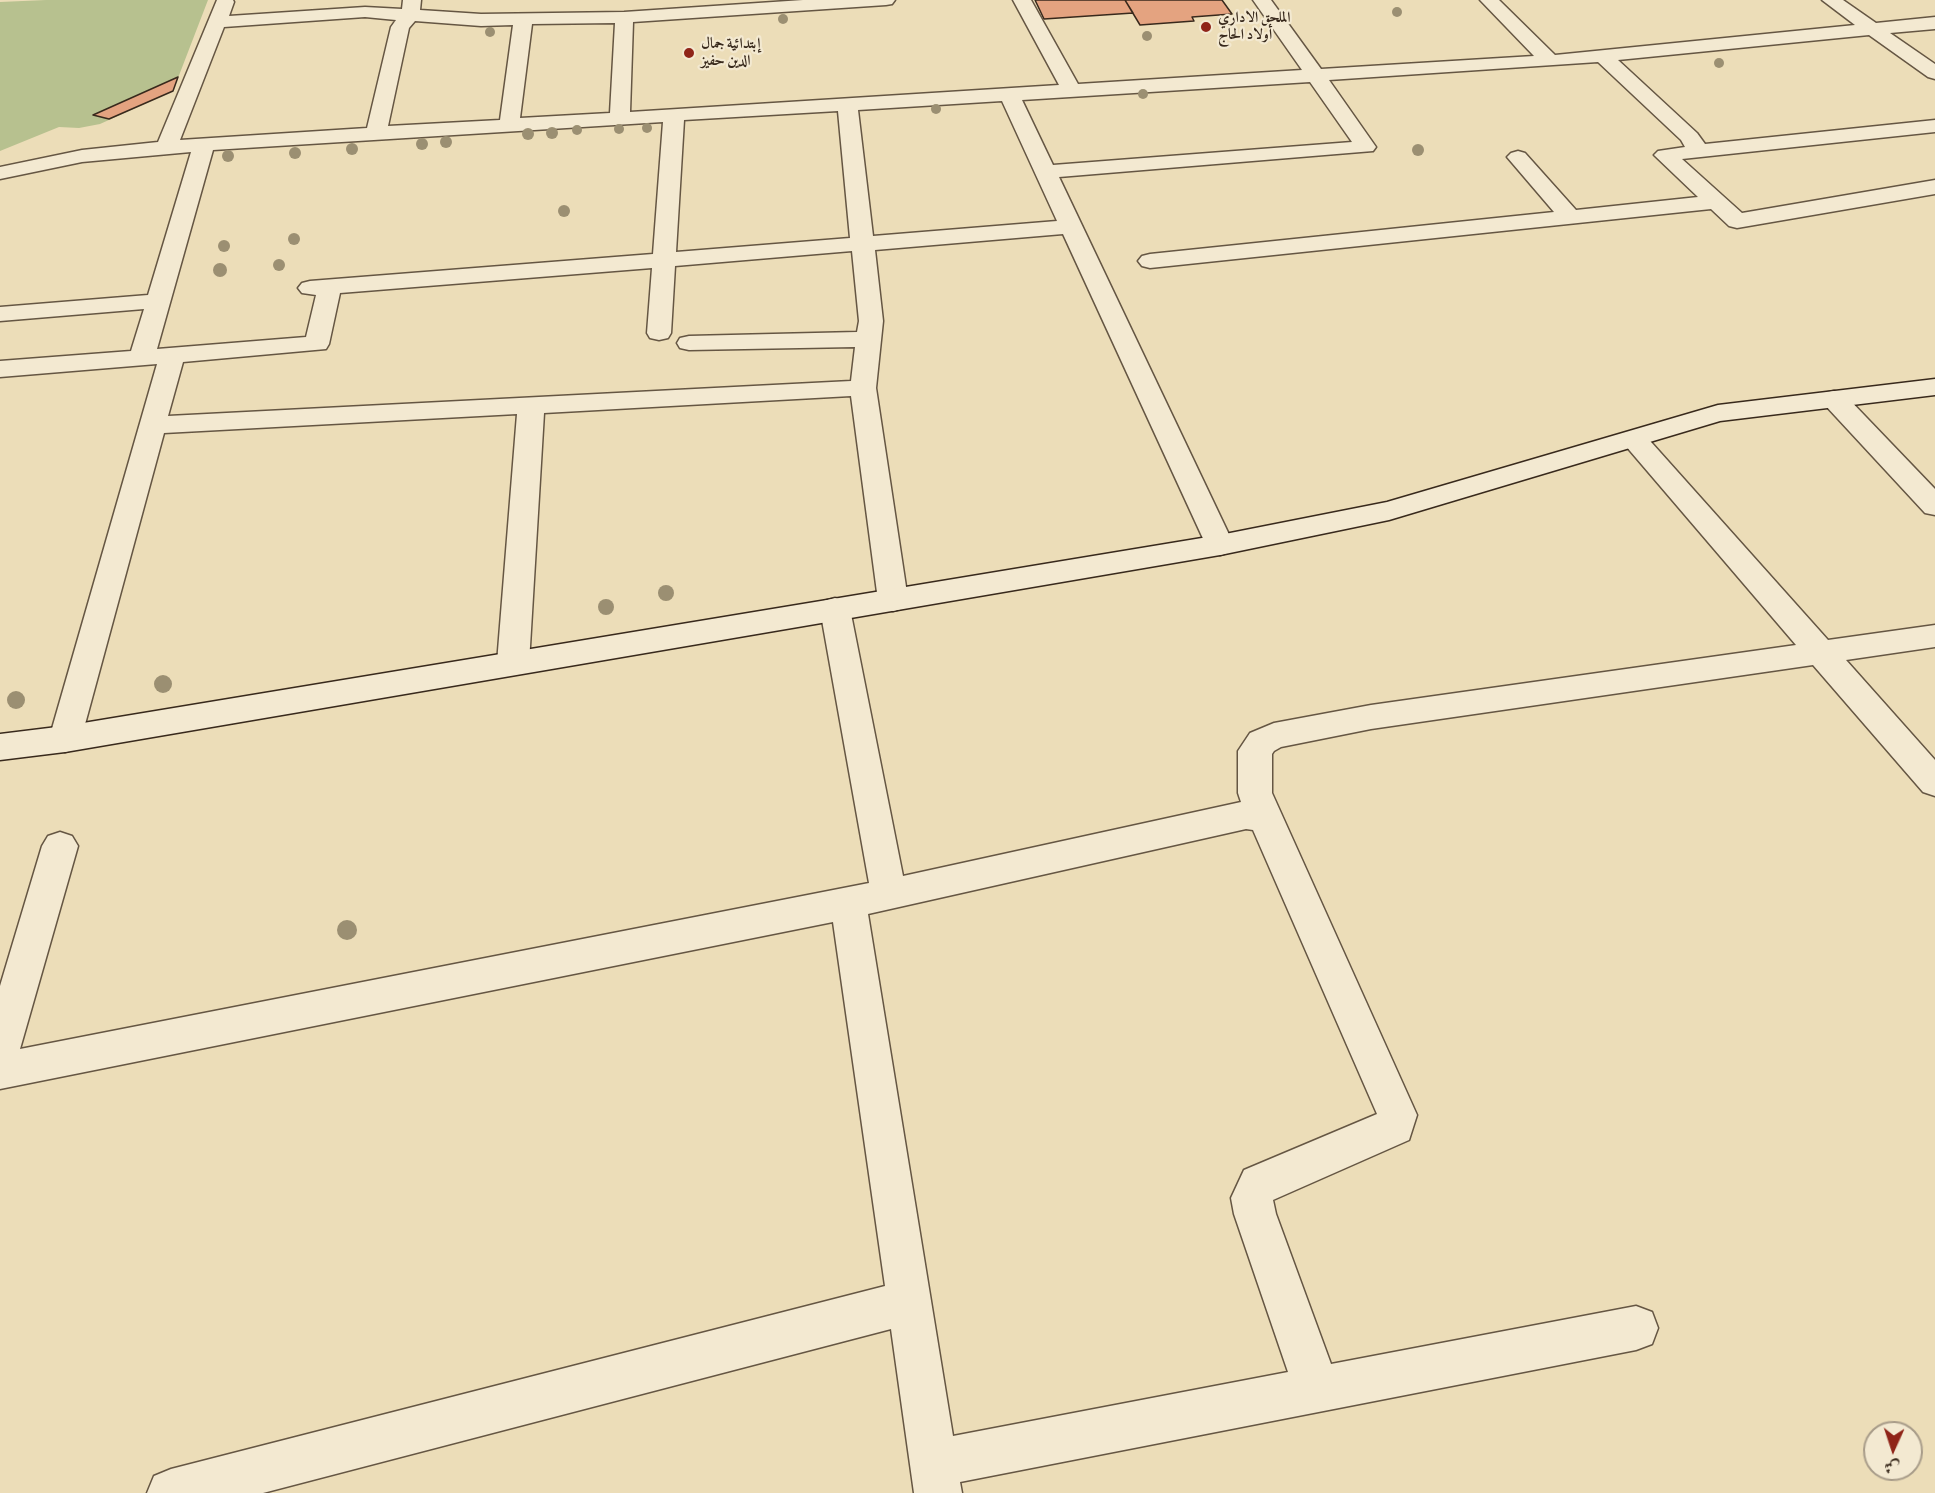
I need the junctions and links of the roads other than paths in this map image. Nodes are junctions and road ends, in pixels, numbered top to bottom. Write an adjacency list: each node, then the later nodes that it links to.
1 (226, 0): 10 (street)
2 (886, 0): 8 (street)
3 (1022, 0): 17 (street)
4 (1262, 0): 16 (street)
5 (1489, 0): 14 (street)
6 (1832, 0): 12 (street)
7 (411, 7): 9 (street); 10 (street); 24 (street)
8 (624, 17): 9 (street); 21 (street)
9 (523, 20): 22 (street)
10 (217, 22): 26 (street)
11 (1935, 23): 12 (street)
12 (1873, 29): 13 (street); 15 (street)
13 (1603, 56): 14 (street); 27 (street)
14 (1550, 61): 16 (street)
15 (1935, 73)
16 (1316, 75): 17 (street); 29 (street)
17 (1072, 90): 18 (street)
18 (1009, 94): 19 (street); 29 (street)
19 (847, 104): 20 (street); 35 (street)
20 (674, 115): 21 (street); 36 (street)
21 (620, 118): 22 (street)
22 (509, 126): 24 (street)
23 (1935, 126): 27 (street)
24 (376, 134): 25 (street)
25 (204, 144): 26 (street); 38 (street)
26 (166, 148): 30 (street)
27 (1698, 151): 32 (street)
28 (1518, 157): 33 (street)
29 (1045, 172): 34 (street)
30 (0, 173)
31 (1935, 187): 32 (street)
32 (1715, 202): 33 (street)
33 (1570, 217): 37 (street)
34 (1071, 227): 35 (street); 53 (street)
35 (862, 244): 36 (street); 41 (street)
36 (664, 260): 40 (street); 43 (street)
37 (1150, 261)
38 (159, 301): 39 (street); 44 (street)
39 (0, 314)
40 (659, 333)
41 (869, 339): 42 (street); 47 (street)
42 (689, 343)
43 (172, 356): 44 (street); 50 (street)
44 (142, 358): 45 (street)
45 (0, 369)
46 (1935, 387): 48 (street)
47 (863, 388): 49 (street); 54 (street)
48 (1834, 399): 51 (street); 52 (street)
49 (531, 405): 50 (street); 58 (street)
50 (153, 425): 59 (street)
51 (1634, 439): 53 (street); 57 (street)
52 (1935, 506)
53 (1220, 545): 54 (street)
54 (893, 600): 55 (street)
55 (835, 609): 58 (street); 64 (street)
56 (1935, 636): 57 (street)
57 (1820, 652): 61 (street); 62 (street)
58 (513, 663): 59 (street)
59 (64, 738): 60 (street)
60 (0, 747)
61 (1935, 783)
62 (1264, 819): 64 (street); 70 (street)
63 (60, 846): 66 (street)
64 (889, 894): 65 (street)
65 (848, 903): 67 (street); 68 (street)
66 (0, 1051)
67 (0, 1071)
68 (909, 1302): 71 (street); 72 (street)
69 (1636, 1328): 70 (street)
70 (1317, 1390): 71 (street)
71 (935, 1478)
72 (171, 1493)

